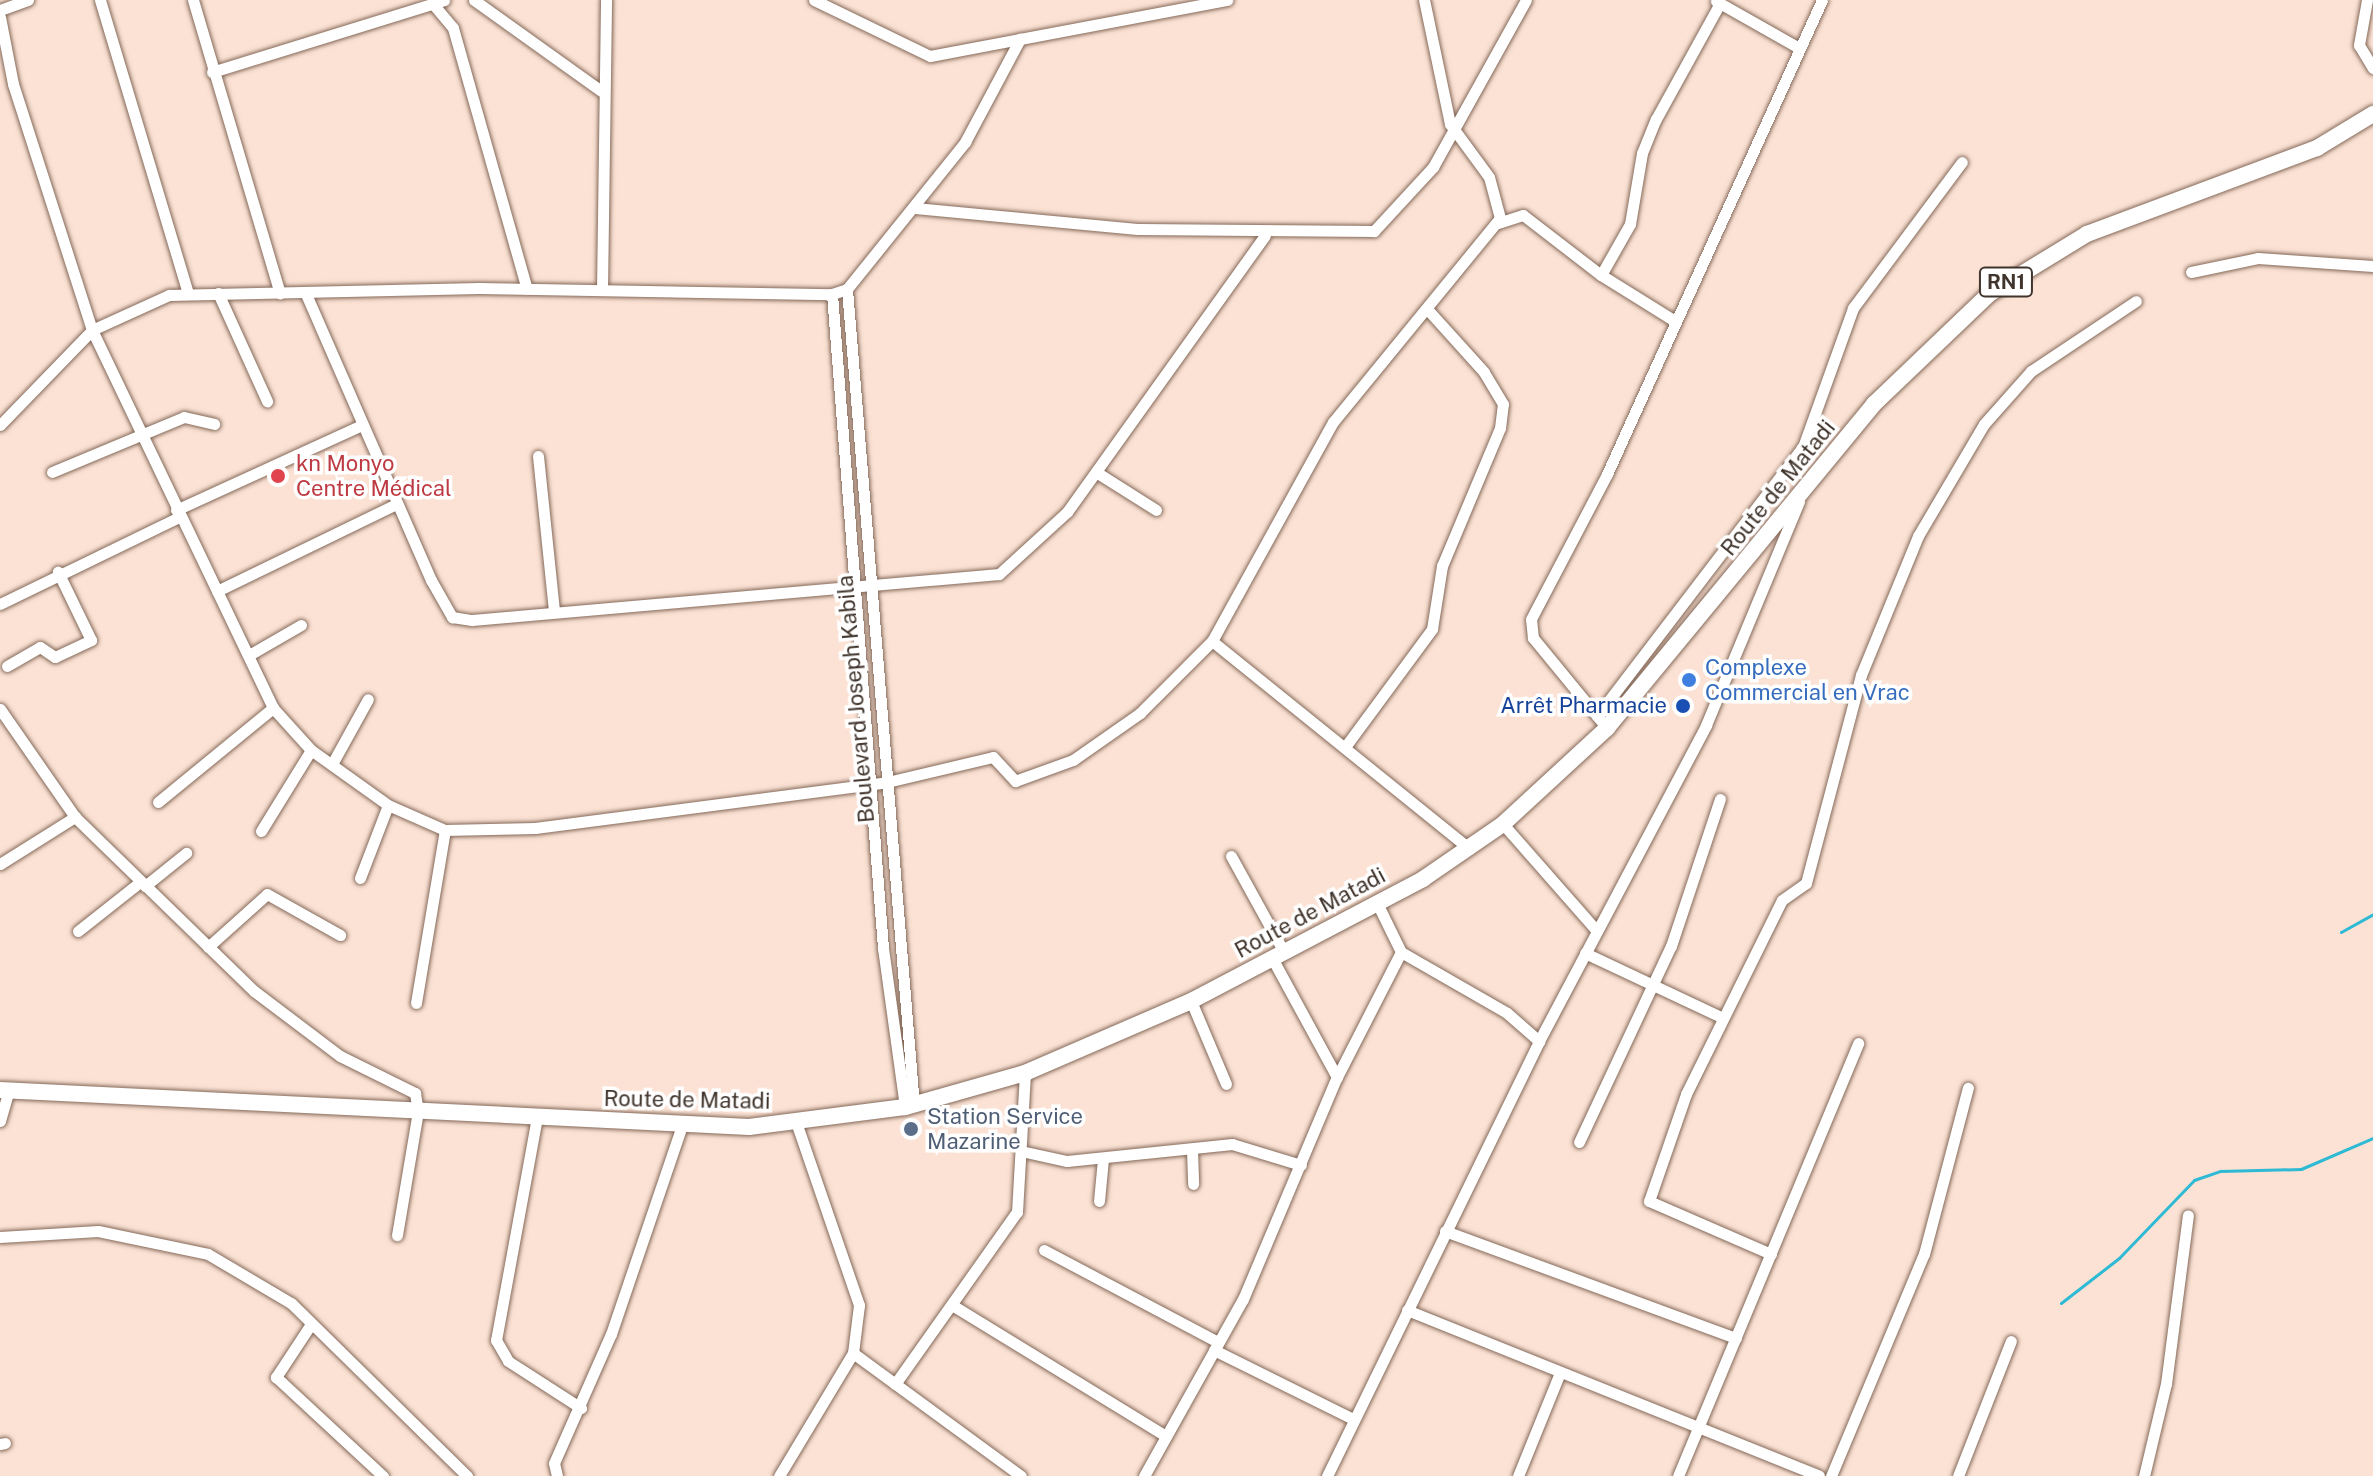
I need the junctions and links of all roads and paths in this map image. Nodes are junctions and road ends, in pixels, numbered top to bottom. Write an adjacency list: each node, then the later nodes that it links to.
1 (28, 0): 14 (street)
2 (100, 0): 35 (street)
3 (193, 0): 19 (street)
4 (474, 0): 22 (street)
5 (606, 0): 22 (street)
6 (814, 0): 16 (street)
7 (1227, 0): 16 (street)
8 (1424, 0): 24 (street)
9 (1526, 0): 24 (street)
10 (1822, 0): 17 (street)
11 (2367, 0): 18 (street)
12 (438, 2): 19 (street); 32 (street)
13 (1717, 2): 17 (street); 31 (street)
14 (0, 10)
15 (0, 17): 20 (street)
16 (1020, 39): 26 (street)
17 (1799, 48): 42 (street)
18 (2373, 68)
19 (212, 72): 37 (street)
20 (13, 84): 21 (street); 43 (street)
21 (0, 91)
22 (601, 91): 34 (street)
23 (2373, 114): 52 (highway, Route de Matadi / RN1)
24 (1456, 130): 27 (street); 28 (street)
25 (1962, 162): 69 (street)
26 (915, 208): 28 (street); 33 (street)
27 (1498, 223): 31 (street); 41 (street)
28 (1265, 235): 51 (street)
29 (2373, 266): 30 (street)
30 (2191, 272)
31 (1601, 275): 42 (street)
32 (527, 289): 34 (street); 38 (street)
33 (847, 289): 39 (street); 58 (street, Boulevard Joseph Kabila)
34 (602, 290): 39 (street)
35 (188, 293): 36 (street); 43 (street)
36 (218, 293): 37 (street); 44 (street)
37 (280, 293): 38 (street)
38 (306, 294): 47 (street)
39 (832, 294): 57 (street, Boulevard Joseph Kabila)
40 (2136, 301): 98 (street)
41 (1428, 310): 63 (street); 70 (street)
42 (1675, 321): 69 (street)
43 (92, 330): 46 (street); 48 (street)
44 (267, 401)
45 (214, 424): 48 (street)
46 (0, 425)
47 (362, 425): 53 (street); 55 (street)
48 (142, 433): 50 (street); 55 (street)
49 (538, 456): 61 (street)
50 (52, 472)
51 (1096, 472): 54 (street); 58 (street)
52 (1803, 493): 69 (highway, Route de Matadi / RN1); 89 (street)
53 (396, 504): 59 (street); 61 (street)
54 (1156, 510)
55 (178, 514): 56 (street); 59 (street)
56 (58, 572): 60 (street); 65 (street)
57 (854, 584): 58 (street); 61 (street); 73 (street, Boulevard Joseph Kabila)
58 (867, 590): 73 (street, Boulevard Joseph Kabila)
59 (217, 591): 64 (street)
60 (0, 604)
61 (554, 612)
62 (301, 625): 64 (street)
63 (1212, 641): 70 (street); 73 (street)
64 (249, 655): 67 (street)
65 (7, 666)
66 (368, 699): 72 (street)
67 (273, 708): 71 (street); 75 (street)
68 (0, 709): 77 (street)
69 (1602, 722): 78 (highway, Route de Matadi / RN1)
70 (1345, 747): 81 (street)
71 (311, 750): 72 (street); 80 (street)
72 (332, 764): 76 (street)
73 (877, 783): 79 (street); 106 (street, Boulevard Joseph Kabila)
74 (1720, 799): 95 (street)
75 (158, 802)
76 (388, 805): 79 (street); 85 (street)
77 (75, 817): 84 (street); 86 (street)
78 (1503, 824): 81 (highway, Route de Matadi / RN1); 89 (street)
79 (445, 830): 97 (street)
80 (261, 831)
81 (1470, 849): 87 (highway, Route de Matadi / RN1)
82 (186, 853): 86 (street)
83 (1231, 856): 94 (street)
84 (0, 864)
85 (360, 878)
86 (142, 884): 88 (street); 91 (street)
87 (1377, 903): 92 (street); 94 (highway, Route de Matadi / RN1)
88 (78, 931)
89 (1597, 931): 93 (street)
90 (340, 935): 91 (street)
91 (208, 947): 107 (street)
92 (1401, 952): 99 (street); 102 (street)
93 (1585, 953): 95 (street); 99 (street)
94 (1278, 955): 96 (highway, Route de Matadi / RN1); 102 (street)
95 (1651, 983): 98 (street); 112 (street)
96 (1191, 1001): 101 (highway, Route de Matadi / RN1); 103 (street)
97 (416, 1003)
98 (1721, 1017): 124 (street)
99 (1539, 1041): 120 (street)
100 (1858, 1043): 124 (street)
101 (1025, 1073): 106 (highway, Route de Matadi / RN1); 114 (street)
102 (1337, 1077): 116 (street)
103 (1226, 1084)
104 (1968, 1088): 148 (street)
105 (4, 1090): 107 (highway, Route de Matadi / RN1); 109 (street)
106 (909, 1106): 110 (highway, Route de Matadi / RN1)
107 (418, 1111): 108 (highway, Route de Matadi / RN1); 121 (street)
108 (537, 1117): 111 (highway, Route de Matadi / RN1); 134 (street)
109 (0, 1121)
110 (796, 1122): 111 (highway, Route de Matadi / RN1); 131 (street)
111 (682, 1126): 134 (street)
112 (1579, 1142)
113 (1192, 1150): 115 (street); 116 (street); 117 (street)
114 (1021, 1151): 115 (street); 125 (street)
115 (1103, 1159): 118 (street)
116 (1301, 1165): 130 (street)
117 (1193, 1184)
118 (1099, 1201)
119 (2188, 1215): 150 (street)
120 (1445, 1231): 126 (street); 128 (street)
121 (397, 1235)
122 (0, 1237): 127 (street)
123 (1044, 1250): 130 (street)
124 (1771, 1254): 128 (street)
125 (952, 1305): 133 (street); 137 (street)
126 (1407, 1310): 132 (street); 135 (street)
127 (311, 1324): 138 (street); 139 (street)
128 (1736, 1338): 136 (street)
129 (2011, 1341): 149 (street)
130 (1216, 1346): 135 (street); 137 (street)
131 (853, 1353): 133 (street); 141 (street)
132 (1559, 1375): 136 (street); 145 (street)
133 (895, 1384): 142 (street)
134 (581, 1408): 140 (street)
135 (1353, 1419): 144 (street)
136 (1697, 1432): 146 (street); 147 (street)
137 (1166, 1436): 143 (street)
138 (383, 1476)
139 (467, 1476)
140 (557, 1476)
141 (779, 1476)
142 (1021, 1476)
143 (1144, 1476)
144 (1327, 1476)
145 (1518, 1476)
146 (1678, 1476)
147 (1819, 1476)
148 (1831, 1476)
149 (1958, 1476)
150 (2144, 1476)

